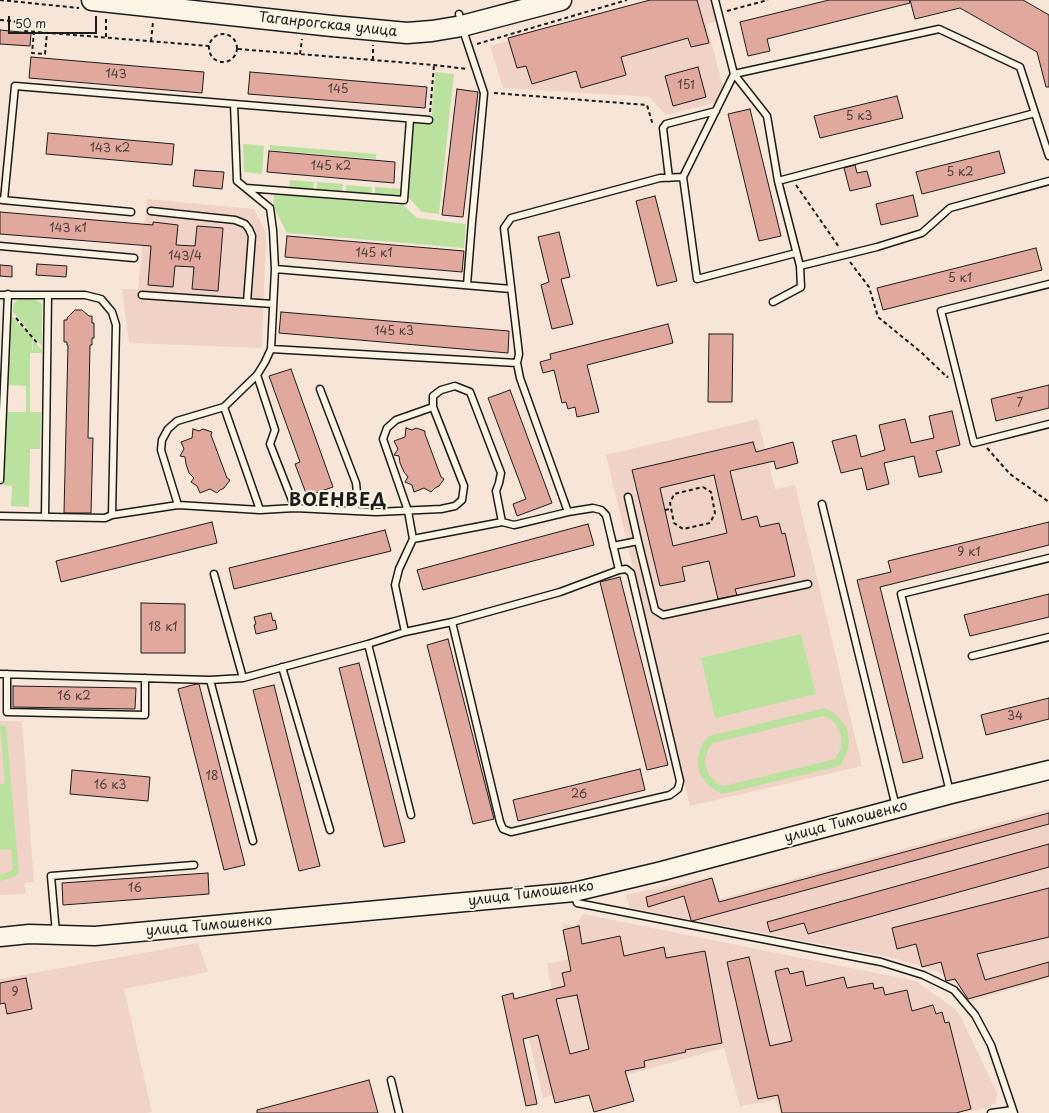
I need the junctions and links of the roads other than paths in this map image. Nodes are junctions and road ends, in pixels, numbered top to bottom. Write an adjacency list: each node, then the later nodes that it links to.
1 (208, 0): 6 (main road, Таганрогская улица)
2 (511, 0): 6 (main road, Таганрогская улица)
3 (560, 0): 6 (main road, Таганрогская улица)
4 (715, 0): 7 (lane)
5 (99, 5): 6 (main road, Таганрогская улица)
6 (461, 20): 28 (lane)
7 (734, 74): 9 (lane); 10 (lane); 16 (lane)
8 (234, 104): 11 (lane); 18 (lane); 19 (lane)
9 (716, 111): 14 (lane); 15 (lane)
10 (1035, 113): 13 (lane); 16 (lane)
11 (410, 119): 12 (lane); 18 (lane)
12 (429, 120)
13 (1049, 156)
14 (683, 177): 15 (lane); 23 (lane)
15 (669, 178): 29 (lane)
16 (778, 181): 23 (lane)
17 (1049, 181): 25 (lane)
18 (246, 188): 26 (lane)
19 (2, 200): 21 (lane)
20 (151, 211): 34 (lane)
21 (131, 212)
22 (0, 246): 24 (lane)
23 (796, 253): 25 (lane)
24 (134, 258)
25 (800, 266): 35 (lane)
26 (275, 269): 28 (lane); 36 (lane)
27 (1049, 284): 43 (lane)
28 (467, 285): 29 (lane)
29 (511, 289): 38 (lane)
30 (8, 294): 31 (lane); 32 (lane); 44 (lane)
31 (0, 295)
32 (48, 295): 53 (lane); 55 (lane)
33 (142, 295): 34 (lane)
34 (247, 302): 36 (lane)
35 (773, 302)
36 (273, 304): 37 (lane)
37 (271, 349): 38 (lane); 39 (lane)
38 (517, 363): 52 (lane)
39 (257, 375): 41 (lane); 48 (lane)
40 (320, 389): 51 (lane)
41 (224, 407): 47 (lane); 49 (lane)
42 (433, 407): 50 (lane); 50 (lane); 56 (lane)
43 (1049, 424)
44 (0, 480)
45 (628, 497): 58 (lane)
46 (822, 504): 76 (lane)
47 (178, 505): 49 (lane); 53 (lane)
48 (295, 508): 49 (lane); 51 (lane)
49 (260, 510)
50 (408, 511): 51 (lane); 57 (lane)
51 (355, 512)
52 (568, 512): 56 (lane); 59 (lane)
53 (112, 515): 55 (lane)
54 (0, 516): 55 (lane)
55 (45, 517)
56 (502, 522): 57 (lane)
57 (413, 539): 65 (lane)
58 (638, 541): 59 (lane); 63 (lane)
59 (613, 546): 61 (lane)
60 (1049, 558): 75 (lane)
61 (619, 570): 64 (lane); 64 (lane)
62 (214, 574): 72 (lane)
63 (808, 584)
64 (452, 622): 65 (lane)
65 (405, 632): 67 (lane)
66 (1049, 637): 68 (lane)
67 (368, 644): 69 (lane); 77 (lane)
68 (972, 656)
69 (282, 667): 72 (lane); 78 (lane)
70 (3, 674): 71 (lane); 71 (lane)
71 (145, 678): 73 (lane)
72 (243, 678): 73 (lane)
73 (210, 680): 79 (lane)
74 (1049, 770): 75 (street, улица Тимошенко)
75 (951, 794): 76 (street, улица Тимошенко)
76 (897, 809): 81 (street, улица Тимошенко)
77 (411, 815)
78 (330, 830)
79 (253, 841)
80 (194, 865): 83 (lane)
81 (574, 892): 83 (street, улица Тимошенко); 85 (lane)
82 (4, 934): 83 (street, улица Тимошенко)
83 (56, 935)
84 (390, 1080): 86 (lane)
85 (1013, 1111): 87 (lane)
86 (399, 1113)
87 (991, 1113)

